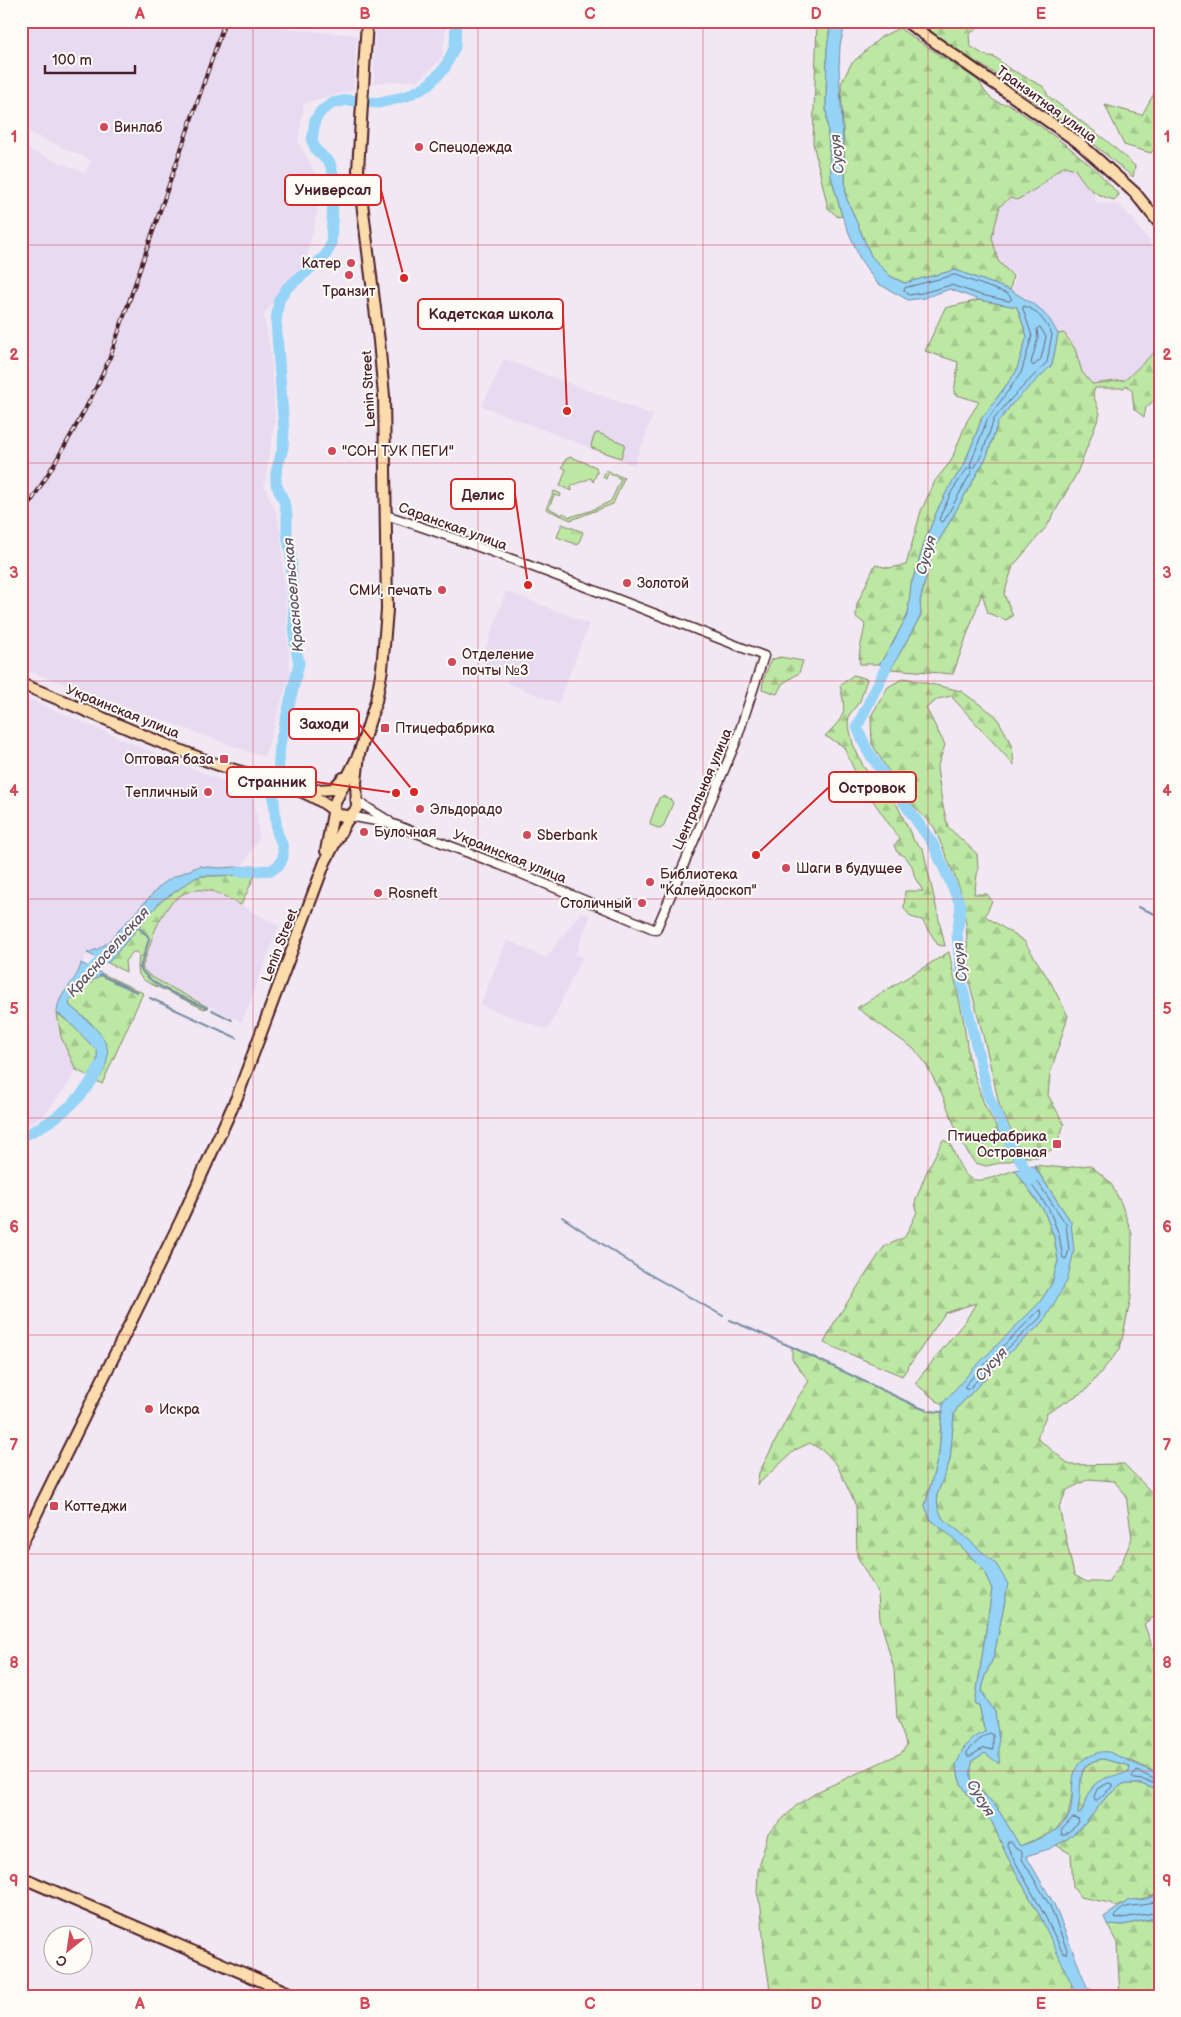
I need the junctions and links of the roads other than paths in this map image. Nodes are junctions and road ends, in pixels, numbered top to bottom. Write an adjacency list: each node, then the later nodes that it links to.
1 (366, 21): 4 (main road, Lenin Street)
2 (905, 21): 3 (main road, Транзитная улица)
3 (1160, 224)
4 (386, 515): 5 (street, Саранская улица); 7 (main road, Lenin Street)
5 (764, 656): 16 (street, Центральная улица)
6 (21, 684): 8 (main road, Украинская улица)
7 (359, 754): 8 (main road); 9 (main road, Lenin Street); 10 (main road, Lenin Street)
8 (296, 790): 9 (main road, Украинская улица); 11 (main road, Украинская улица); 14 (main road)
9 (341, 795): 10 (main road, Украинская улица); 11 (main road)
10 (355, 800): 12 (main road); 13 (street)
11 (334, 809): 12 (main road, Украинская улица); 14 (main road, Lenin Street)
12 (349, 816): 13 (street, Украинская улица); 15 (main road, Lenin Street)
13 (392, 824): 16 (street, Украинская улица)
14 (330, 830): 15 (main road, Lenin Street)
15 (325, 862): 17 (main road, Lenin Street)
16 (656, 930)
17 (21, 1545)
18 (21, 1877): 19 (main road)
19 (296, 1996)

